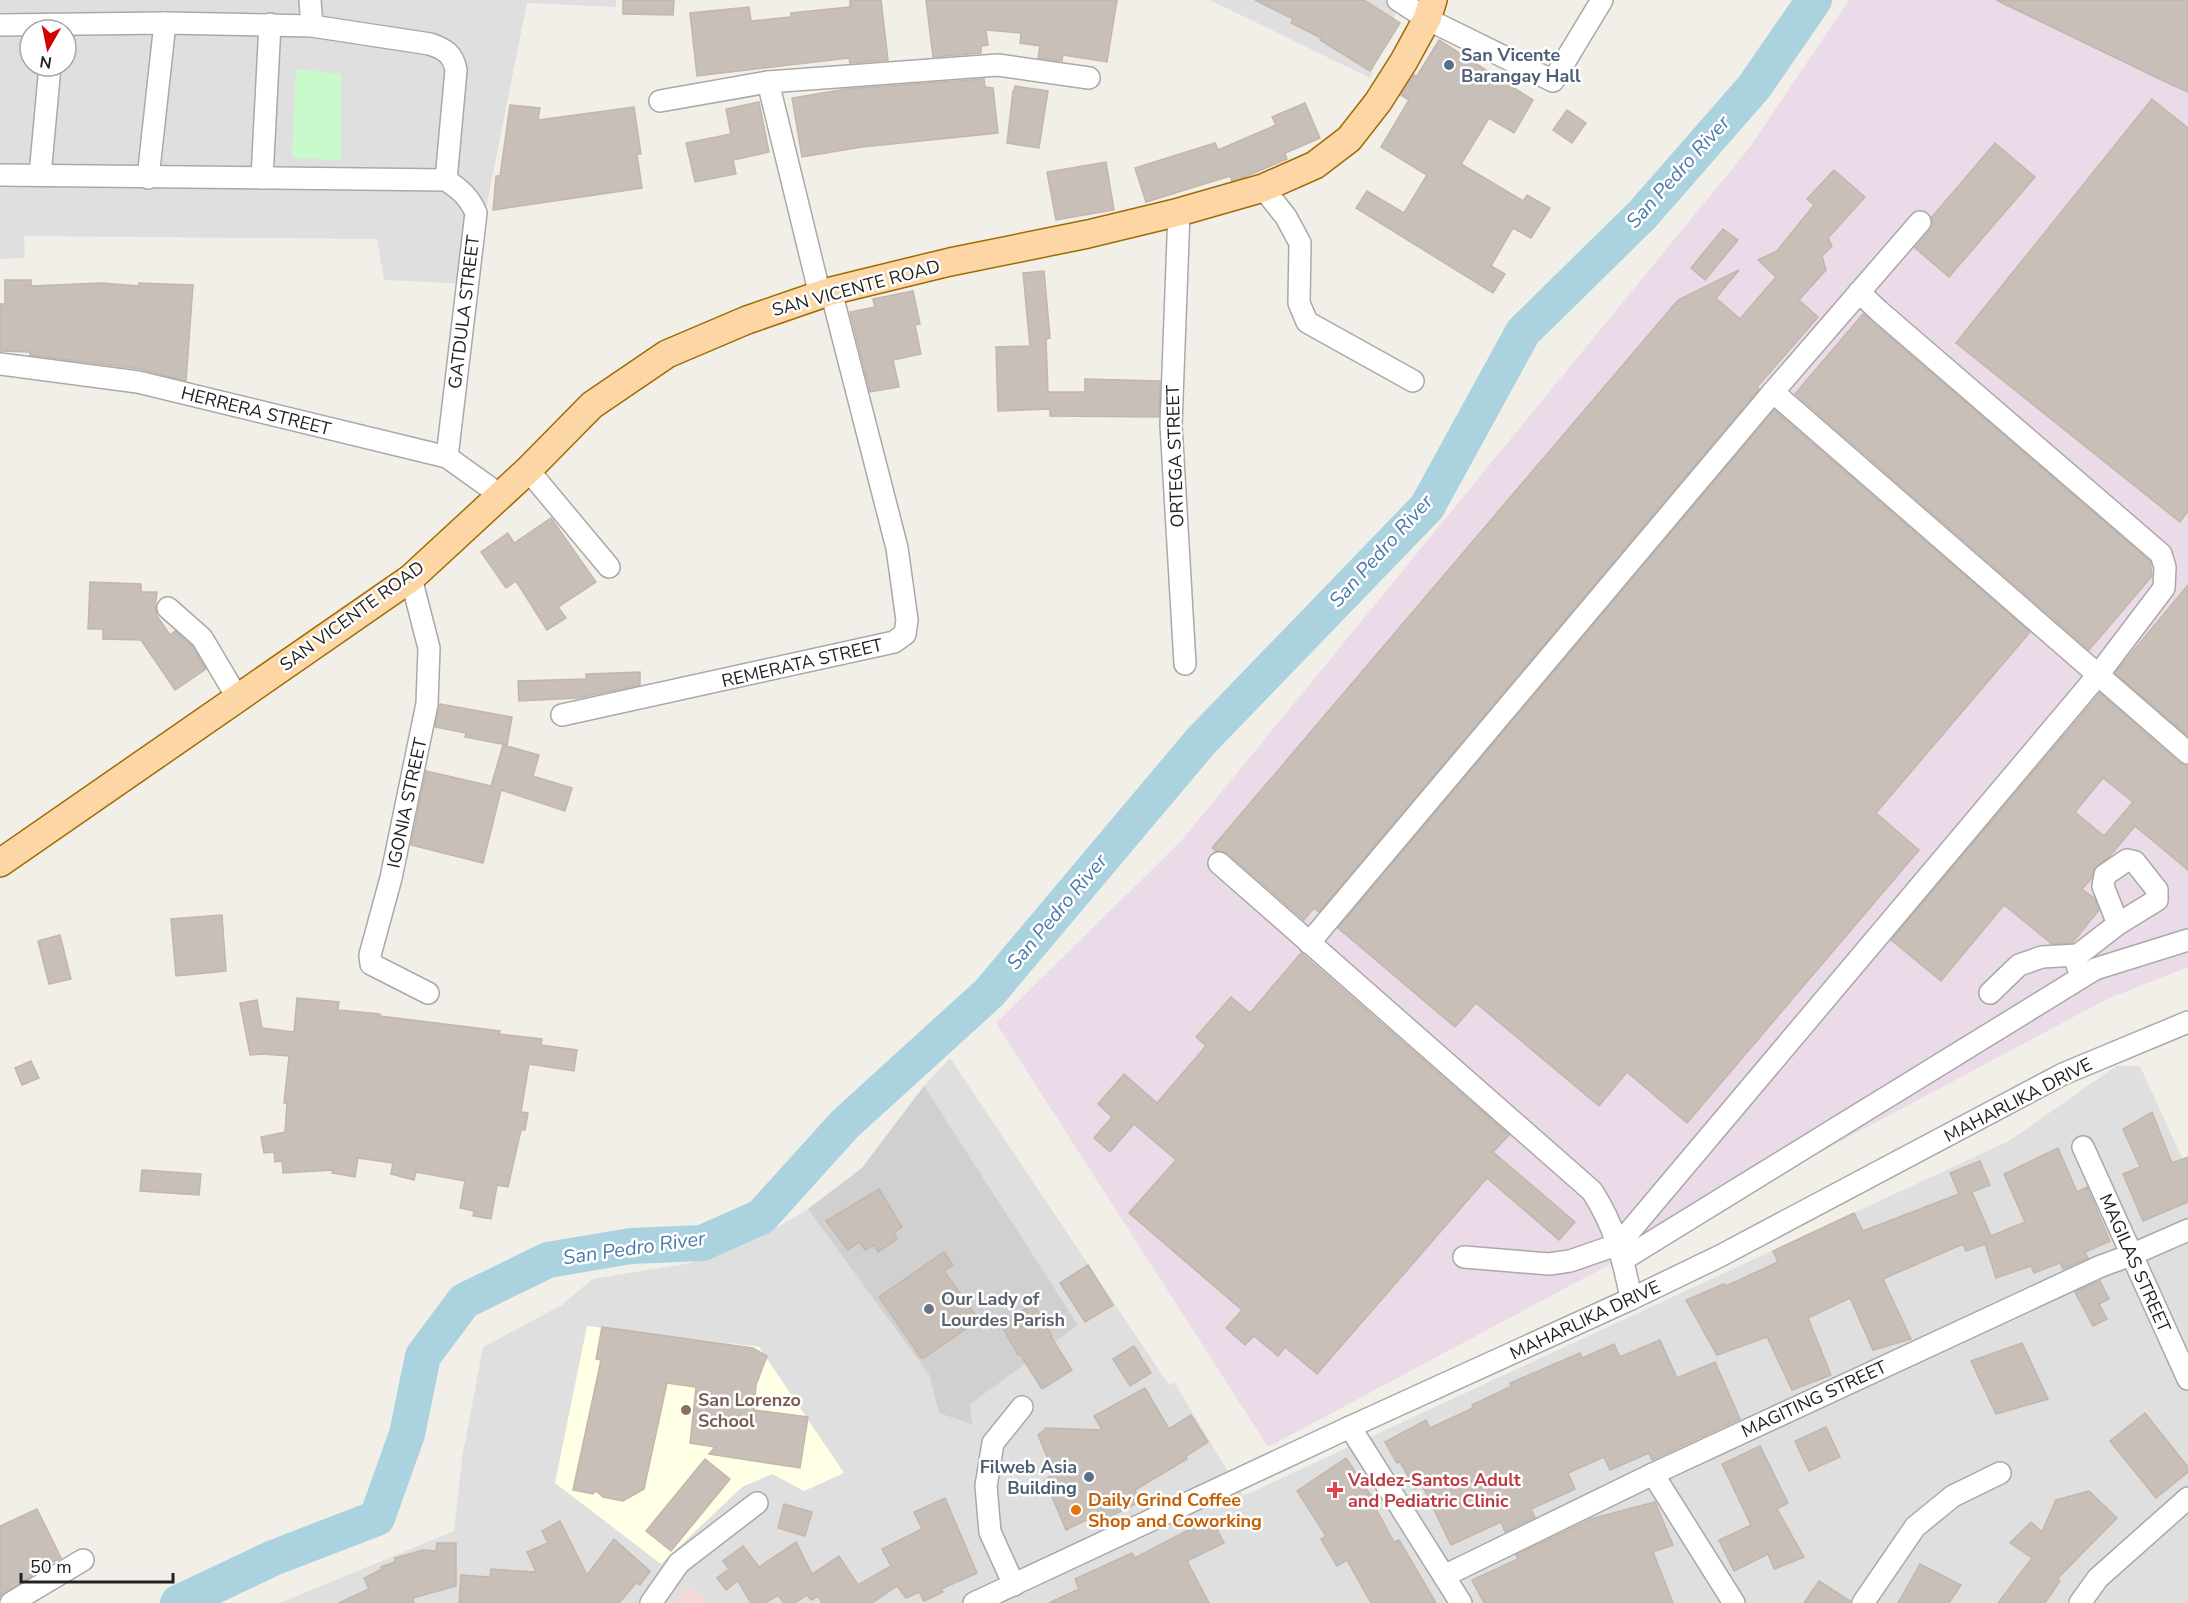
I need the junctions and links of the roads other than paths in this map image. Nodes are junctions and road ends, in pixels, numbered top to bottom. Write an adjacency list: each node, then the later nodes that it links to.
1 (310, 0): 10 (street)
2 (1398, 0): 4 (street)
3 (1602, 0): 4 (street)
4 (1430, 9): 20 (main road, SAN VICENTE ROAD)
5 (165, 23): 6 (street); 9 (street); 17 (street)
6 (270, 24): 10 (street); 18 (street)
7 (0, 25): 8 (street)
8 (18, 26)
9 (78, 26)
10 (312, 26): 19 (street)
11 (49, 78): 16 (street)
12 (1089, 78): 13 (street)
13 (768, 82): 14 (street); 24 (street)
14 (660, 101)
15 (0, 175): 16 (street)
16 (40, 175): 17 (street)
17 (148, 178): 18 (street)
18 (262, 178): 19 (street)
19 (446, 180): 28 (street, GATDULA STREET)
20 (1263, 188): 21 (main road, SAN VICENTE ROAD); 26 (street)
21 (1179, 212): 24 (main road, SAN VICENTE ROAD); 34 (street, ORTEGA STREET)
22 (1920, 222): 23 (street)
23 (1859, 292): 27 (street); 35 (street)
24 (825, 293): 29 (main road, SAN VICENTE ROAD); 37 (street, REMERATA STREET)
25 (0, 364): 28 (street, HERRERA STREET)
26 (1413, 381)
27 (1773, 392): 35 (street); 43 (street)
28 (447, 457): 30 (street, HERRERA STREET)
29 (528, 470): 30 (main road, SAN VICENTE ROAD); 31 (street)
30 (500, 495): 32 (main road, SAN VICENTE ROAD)
31 (609, 567)
32 (411, 578): 36 (main road, SAN VICENTE ROAD); 46 (street, IGONIA STREET)
33 (168, 608): 36 (street)
34 (1185, 664)
35 (2098, 675): 38 (street); 51 (street)
36 (237, 697): 39 (main road, SAN VICENTE ROAD)
37 (562, 715)
38 (2188, 753)
39 (0, 863)
40 (1219, 863): 43 (street)
41 (2118, 924): 44 (street)
42 (2188, 940): 45 (street)
43 (1309, 943): 51 (street)
44 (2078, 954): 45 (street); 47 (street)
45 (2081, 977): 51 (street)
46 (428, 993)
47 (1990, 993)
48 (2188, 1022): 54 (street, MAHARLIKA DRIVE)
49 (2082, 1147): 52 (street, MAGILAS STREET)
50 (2188, 1230): 52 (street, MAGITING STREET)
51 (1621, 1252): 53 (street); 54 (street)
52 (2131, 1255): 55 (street, MAGILAS STREET); 59 (street, MAGITING STREET)
53 (1464, 1257)
54 (1631, 1299): 57 (street, MAHARLIKA DRIVE)
55 (2188, 1379)
56 (1022, 1407): 64 (street)
57 (1350, 1427): 63 (street); 64 (street, MAHARLIKA DRIVE)
58 (2000, 1473): 70 (street)
59 (1653, 1474): 63 (street, MAGITING STREET); 69 (street)
60 (2188, 1498): 71 (street)
61 (757, 1503): 66 (street)
62 (83, 1560): 65 (street)
63 (1444, 1576): 68 (street)
64 (1014, 1585): 67 (street, MAHARLIKA DRIVE)
65 (11, 1603)
66 (651, 1603)
67 (974, 1603)
68 (1461, 1603)
69 (1734, 1603)
70 (1863, 1603)
71 (2080, 1603)

